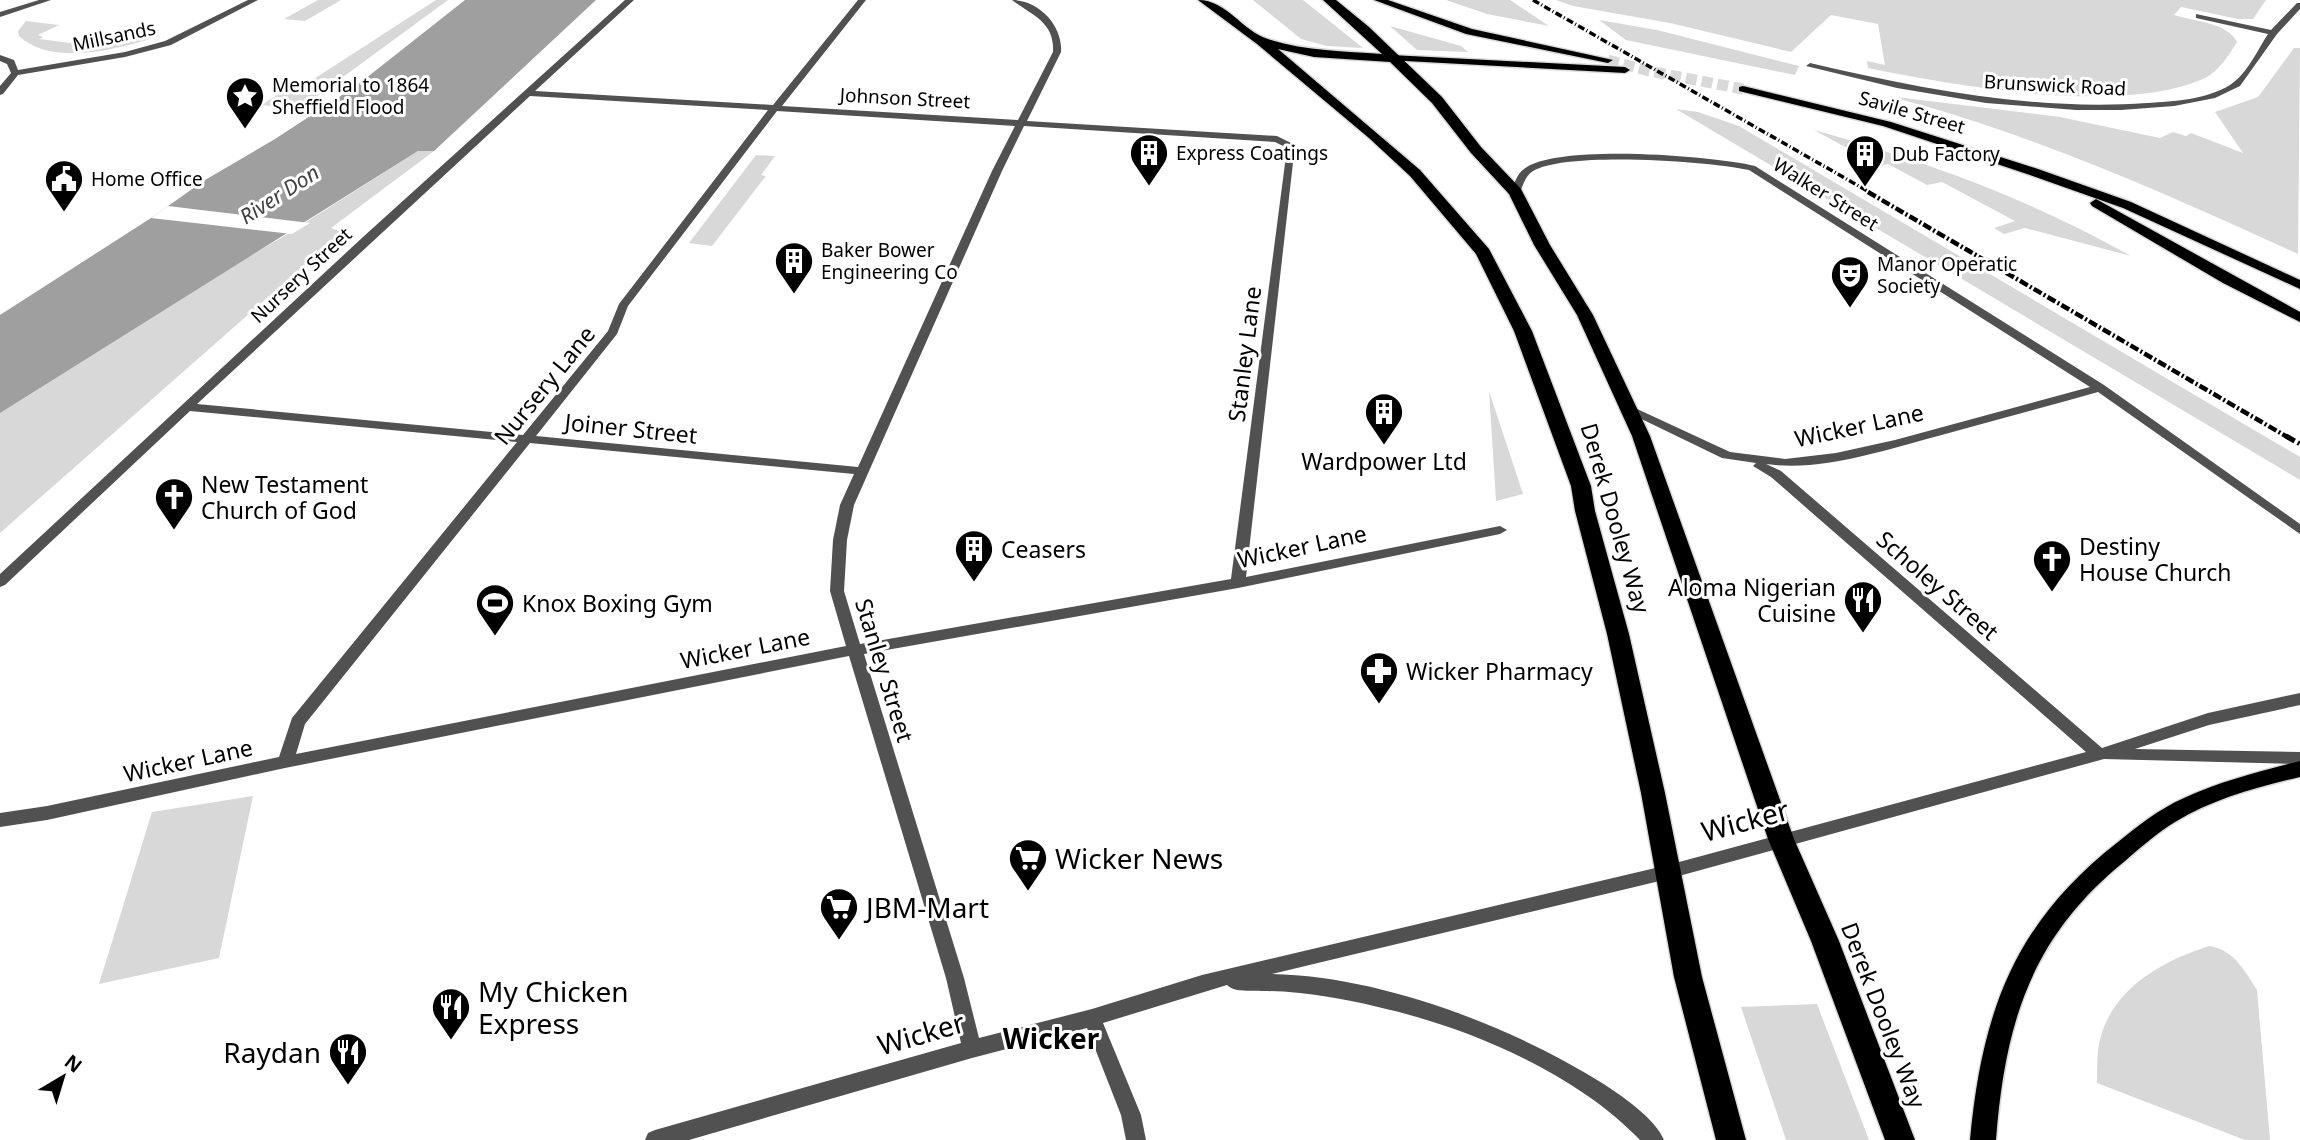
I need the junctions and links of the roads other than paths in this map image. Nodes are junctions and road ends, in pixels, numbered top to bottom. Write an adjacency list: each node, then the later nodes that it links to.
1 (47, 0): 11 (street)
2 (254, 0): 20 (street, Millsands)
3 (630, 0): 23 (street, Nursery Street)
4 (862, 0): 24 (street, Nursery Lane)
5 (1016, 0): 25 (street, Stanley Street)
6 (1204, 0): 10 (highway, Derek Dooley Way)
7 (1329, 0): 16 (highway, Derek Dooley Way)
8 (1379, 0): 17 (main road)
9 (2300, 5): 13 (street, Brunswick Road)
10 (1219, 6): 14 (highway, Derek Dooley Way)
11 (0, 15)
12 (2199, 16): 13 (street)
13 (2273, 33): 18 (street, Brunswick Road)
14 (1261, 41): 16 (highway); 49 (highway, Derek Dooley Way)
15 (0, 58): 20 (street)
16 (1391, 58): 19 (main road); 28 (highway, Derek Dooley Way)
17 (1608, 60)
18 (1810, 66)
19 (1625, 70)
20 (15, 73): 22 (street)
21 (1743, 89): 27 (main road, Savile Street)
22 (0, 92)
23 (530, 93): 24 (street, Johnson Street); 32 (street, Nursery Street)
24 (775, 108): 25 (street, Johnson Street); 34 (street, Nursery Lane)
25 (1024, 123): 26 (street, Johnson Street); 36 (street, Stanley Street)
26 (1277, 139): 40 (street, Stanley Lane)
27 (2066, 185): 29 (main road, Savile Street); 30 (main road, Savile Street)
28 (1516, 192): 31 (street, Walker Street); 33 (highway, Derek Dooley Way)
29 (2300, 285)
30 (2300, 318)
31 (2100, 388): 35 (street, Wicker Lane); 38 (street, Walker Street)
32 (187, 407): 34 (street, Joiner Street); 39 (street, Nursery Street)
33 (1631, 411): 35 (street, Wicker Lane); 48 (highway, Derek Dooley Way)
34 (528, 438): 36 (street, Joiner Street); 45 (street, Nursery Lane)
35 (1742, 458): 43 (street, Scholey Street)
36 (862, 471): 41 (street, Stanley Street)
37 (1500, 530): 40 (street, Wicker Lane)
38 (2300, 530)
39 (0, 582)
40 (1238, 583): 41 (street, Wicker Lane)
41 (855, 650): 45 (street, Wicker Lane); 52 (street, Stanley Street)
42 (2300, 699): 43 (street, Wicker)
43 (2099, 755): 44 (street); 48 (street, Wicker)
44 (2300, 758)
45 (285, 762): 47 (street, Wicker Lane)
46 (2300, 769): 58 (main road)
47 (0, 820)
48 (1781, 839): 49 (street, Wicker); 57 (highway, Derek Dooley Way)
49 (1668, 872): 50 (street, Wicker); 56 (highway, Derek Dooley Way)
50 (1202, 983): 51 (street, Wicker); 55 (street, Wicker)
51 (1092, 1018): 52 (street, Wicker); 54 (street)
52 (972, 1049): 53 (street, Wicker)
53 (655, 1140)
54 (1136, 1140)
55 (1654, 1140)
56 (1731, 1140)
57 (1900, 1140)
58 (1983, 1140)

